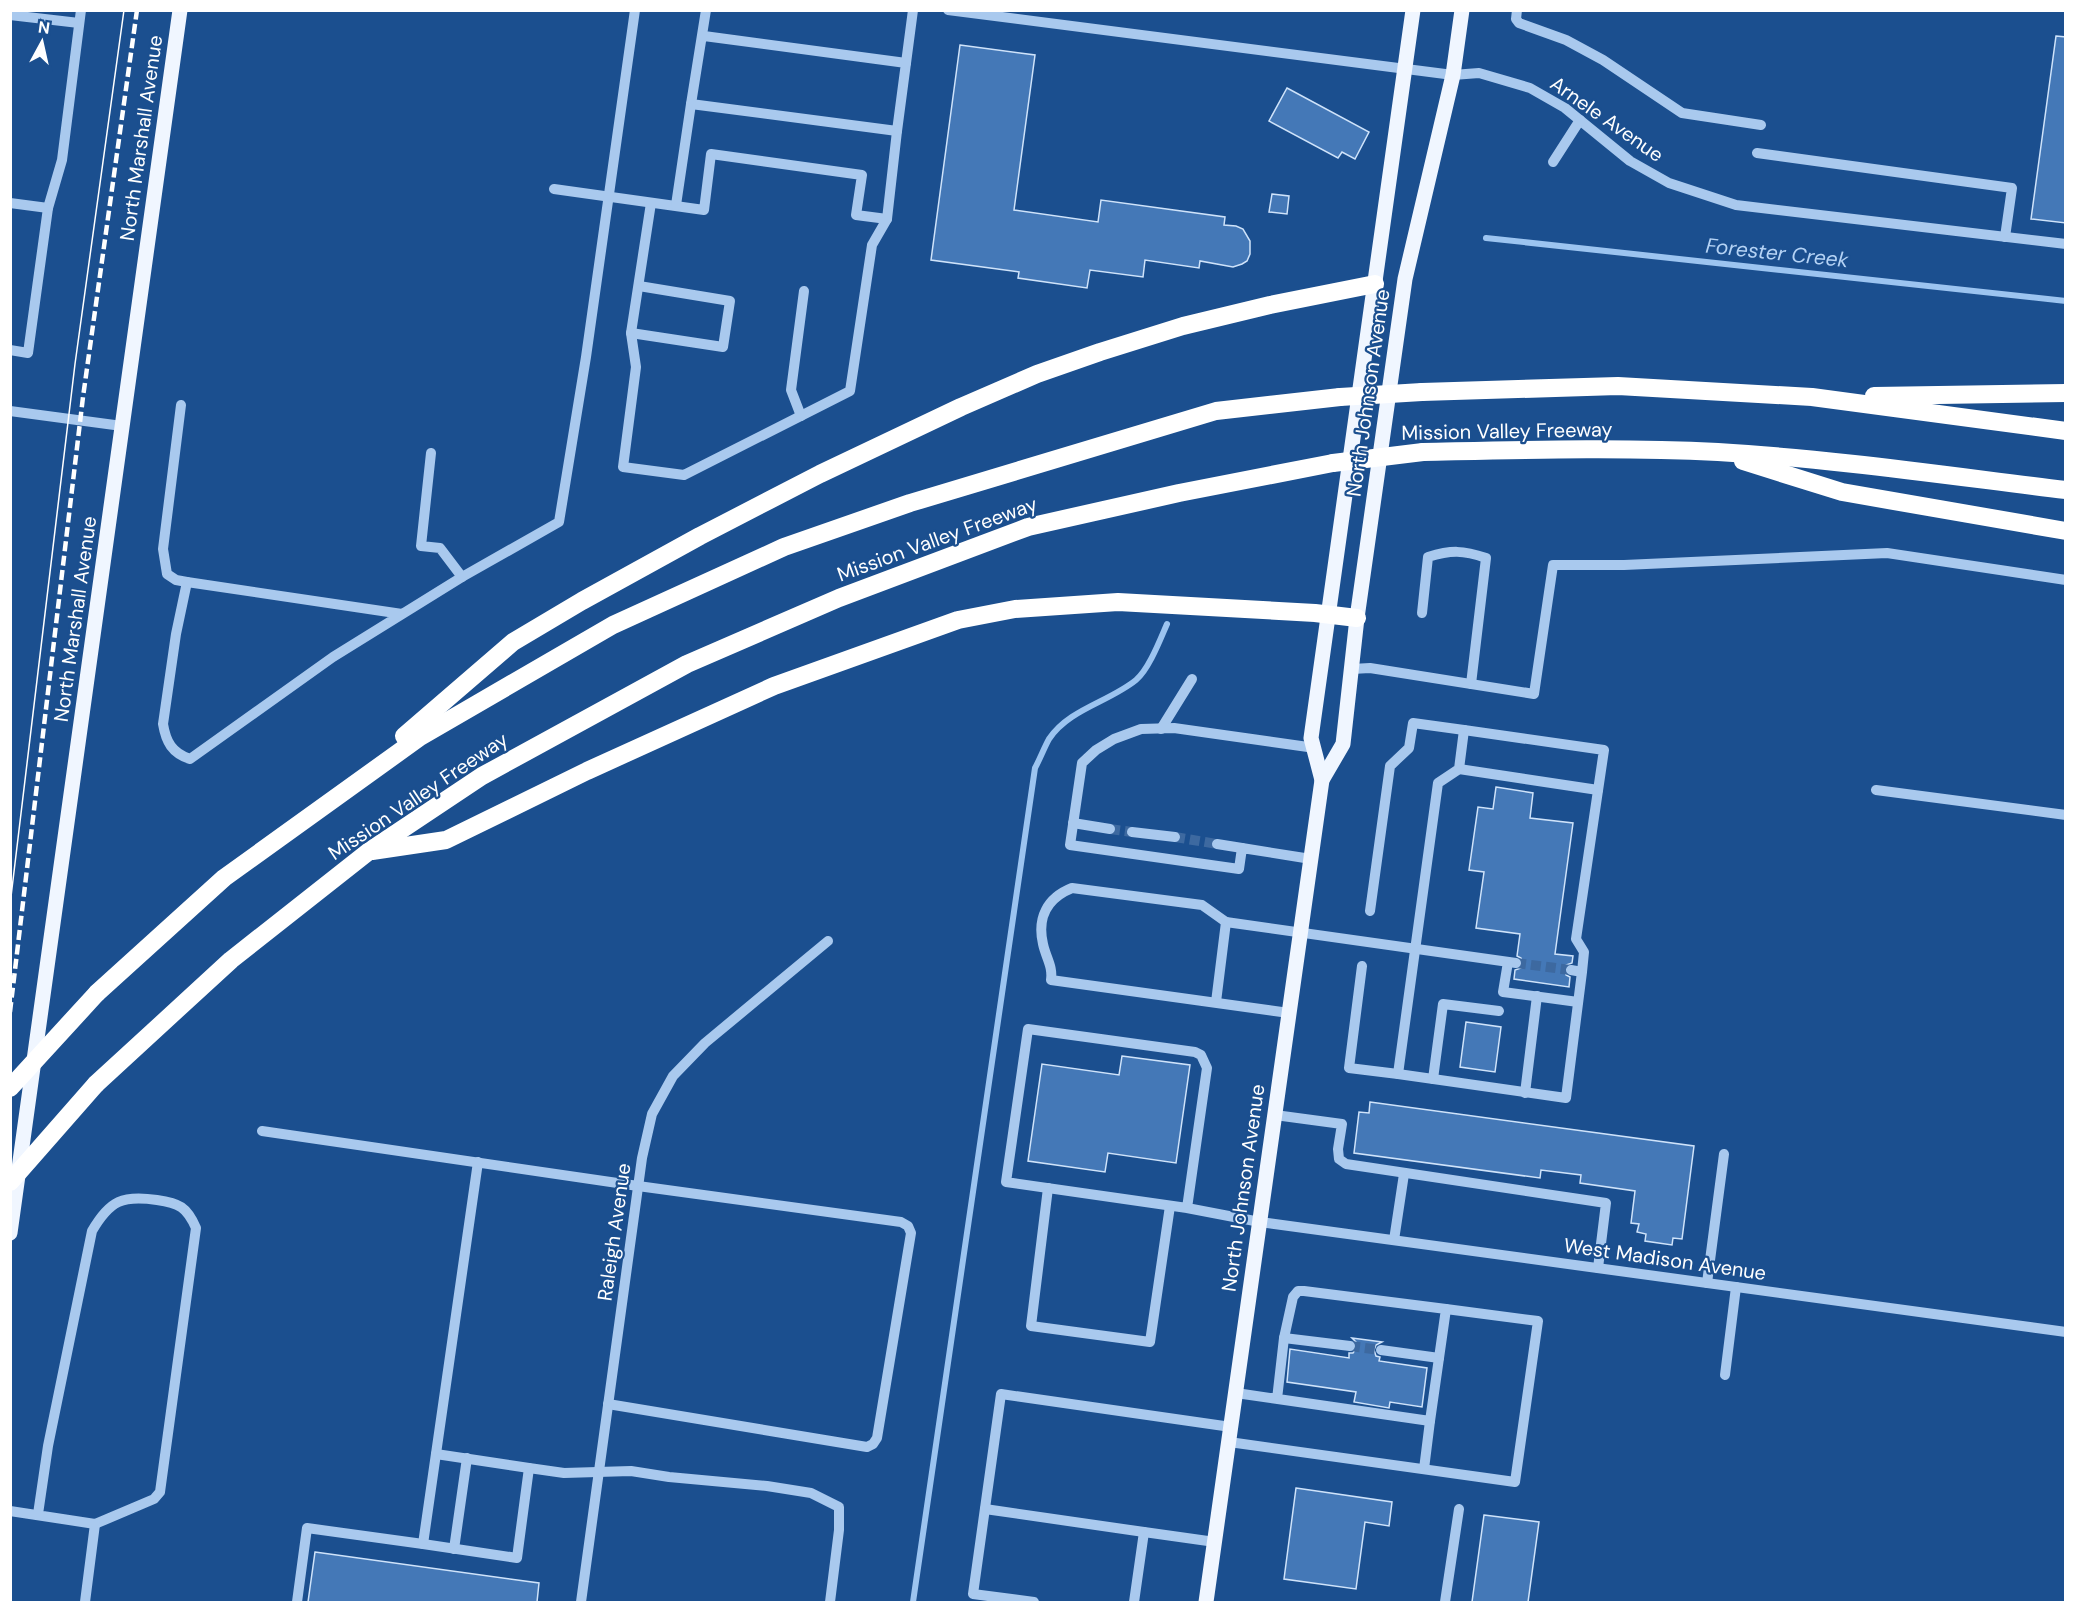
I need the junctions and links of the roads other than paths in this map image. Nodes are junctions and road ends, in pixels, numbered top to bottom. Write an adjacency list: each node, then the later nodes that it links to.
1 (81, 10): 11 (street)
2 (180, 10): 41 (main road, North Marshall Avenue)
3 (635, 10): 23 (street)
4 (706, 10): 12 (street)
5 (913, 10): 13 (street)
6 (948, 10): 14 (street, Arnele Avenue)
7 (1413, 10): 14 (main road, North Johnson Avenue)
8 (1462, 10): 15 (main road, North Johnson Avenue)
9 (1517, 10): 18 (street)
10 (14, 14): 11 (street)
11 (79, 23): 27 (street)
12 (704, 36): 13 (street); 16 (street)
13 (906, 63): 19 (street)
14 (1405, 69): 15 (street, Arnele Avenue); 31 (main road, North Johnson Avenue)
15 (1453, 75): 17 (street, Arnele Avenue); 53 (main road, North Johnson Avenue)
16 (691, 104): 19 (street); 26 (street)
17 (1580, 120): 21 (street); 29 (street, Arnele Avenue)
18 (1761, 125)
19 (897, 131): 28 (street)
20 (1756, 153): 29 (street)
21 (1552, 162)
22 (554, 189): 23 (street)
23 (608, 197): 24 (street); 47 (street)
24 (651, 202): 26 (street); 32 (street)
25 (10, 203): 27 (street)
26 (676, 206): 28 (street)
27 (48, 208): 35 (street)
28 (887, 219): 40 (street)
29 (2005, 237): 30 (street, Arnele Avenue)
30 (2066, 244)
31 (1374, 285): 52 (main road, North Johnson Avenue); 64 (highway)
32 (639, 286): 34 (street); 34 (street)
33 (804, 291): 40 (street)
34 (631, 333): 40 (street)
35 (10, 350)
36 (2066, 393): 37 (highway)
37 (1812, 398): 42 (highway, Mission Valley Freeway); 64 (highway, Mission Valley Freeway, bridge)
38 (181, 405): 49 (street)
39 (10, 411): 41 (street)
40 (801, 416)
41 (122, 426): 100 (main road, North Marshall Avenue)
42 (2066, 431)
43 (1716, 452): 45 (highway, Mission Valley Freeway); 46 (highway); 72 (highway, Mission Valley Freeway, bridge)
44 (431, 453): 47 (street)
45 (2066, 490)
46 (2066, 531)
47 (462, 577): 51 (street)
48 (2066, 580): 56 (street)
49 (187, 582): 51 (street); 51 (street)
50 (1422, 613): 56 (street)
51 (402, 614)
52 (1328, 615): 53 (highway); 59 (main road, North Johnson Avenue); 72 (highway)
53 (1358, 618): 54 (main road, North Johnson Avenue)
54 (1352, 669): 56 (street); 61 (main road, North Johnson Avenue)
55 (1192, 679): 57 (street)
56 (1471, 684)
57 (1161, 729): 59 (street); 66 (street)
58 (1464, 730): 60 (street); 62 (street); 74 (street)
59 (1315, 748): 61 (main road, North Johnson Avenue)
60 (1459, 769): 62 (street); 78 (street)
61 (1322, 780): 73 (main road, North Johnson Avenue)
62 (1599, 790): 82 (street)
63 (1876, 790): 65 (street)
64 (323, 806): 87 (highway, Mission Valley Freeway, bridge)
65 (2066, 815)
66 (1073, 823): 67 (street); 71 (street)
67 (1110, 829)
68 (1132, 832): 69 (street)
69 (1175, 837)
70 (1217, 844): 71 (street)
71 (1242, 848): 73 (street)
72 (368, 852): 94 (highway, Mission Valley Freeway, bridge)
73 (1311, 859): 76 (main road, North Johnson Avenue)
74 (1370, 911)
75 (1226, 922): 76 (street); 81 (street); 81 (street)
76 (1300, 933): 78 (street); 84 (main road, North Johnson Avenue)
77 (828, 940): 95 (street, Raleigh Avenue)
78 (1415, 949): 80 (street); 85 (street)
79 (1362, 966): 85 (street)
80 (1537, 996): 82 (street); 88 (street)
81 (1216, 1002): 84 (street)
82 (1578, 1002): 88 (street)
83 (1499, 1011): 86 (street)
84 (1289, 1013): 89 (main road, North Johnson Avenue)
85 (1398, 1074): 86 (street)
86 (1433, 1079): 88 (street)
87 (10, 1088)
88 (1525, 1093)
89 (1275, 1115): 93 (street); 99 (main road, North Johnson Avenue)
90 (262, 1131): 92 (street)
91 (1724, 1154): 103 (street)
92 (477, 1162): 95 (street); 117 (street)
93 (1404, 1174): 101 (street); 102 (street)
94 (10, 1182)
95 (638, 1186): 114 (street, Raleigh Avenue); 114 (street)
96 (1048, 1188): 97 (street, West Madison Avenue); 97 (street); 98 (street, West Madison Avenue)
97 (1170, 1206): 98 (street, West Madison Avenue)
98 (1187, 1208): 99 (street, West Madison Avenue)
99 (1260, 1222): 101 (street, West Madison Avenue); 112 (main road, North Johnson Avenue)
100 (10, 1233)
101 (1394, 1240): 102 (street, West Madison Avenue)
102 (1598, 1268): 103 (street, West Madison Avenue)
103 (1707, 1283): 104 (street, West Madison Avenue)
104 (1736, 1287): 106 (street, West Madison Avenue); 111 (street)
105 (1446, 1309): 107 (street); 110 (street); 120 (street)
106 (2066, 1332)
107 (1284, 1338): 108 (street); 113 (street)
108 (1350, 1346)
109 (1381, 1350): 110 (street)
110 (1439, 1358): 115 (street)
111 (1725, 1375)
112 (1236, 1393): 113 (street); 116 (main road, North Johnson Avenue)
113 (1277, 1399): 115 (street)
114 (608, 1404): 121 (street, Raleigh Avenue)
115 (1430, 1421): 120 (street)
116 (1230, 1434): 120 (street); 122 (street); 128 (main road, North Johnson Avenue)
117 (436, 1454): 118 (street); 129 (street)
118 (466, 1458): 119 (street); 130 (street)
119 (529, 1468): 121 (street); 130 (street)
120 (1424, 1469)
121 (599, 1472): 133 (street, Raleigh Avenue); 134 (street)
122 (985, 1509): 127 (street); 135 (street)
123 (1459, 1509): 138 (street)
124 (10, 1511): 125 (street)
125 (38, 1514): 126 (street); 126 (street)
126 (95, 1524): 131 (street)
127 (1144, 1532): 128 (street); 136 (street)
128 (1215, 1542): 137 (main road, North Johnson Avenue)
129 (423, 1544): 130 (street); 132 (street)
130 (454, 1549)
131 (85, 1602)
132 (297, 1602)
133 (581, 1602)
134 (830, 1602)
135 (1034, 1602)
136 (1134, 1602)
137 (1206, 1602)
138 (1445, 1602)

